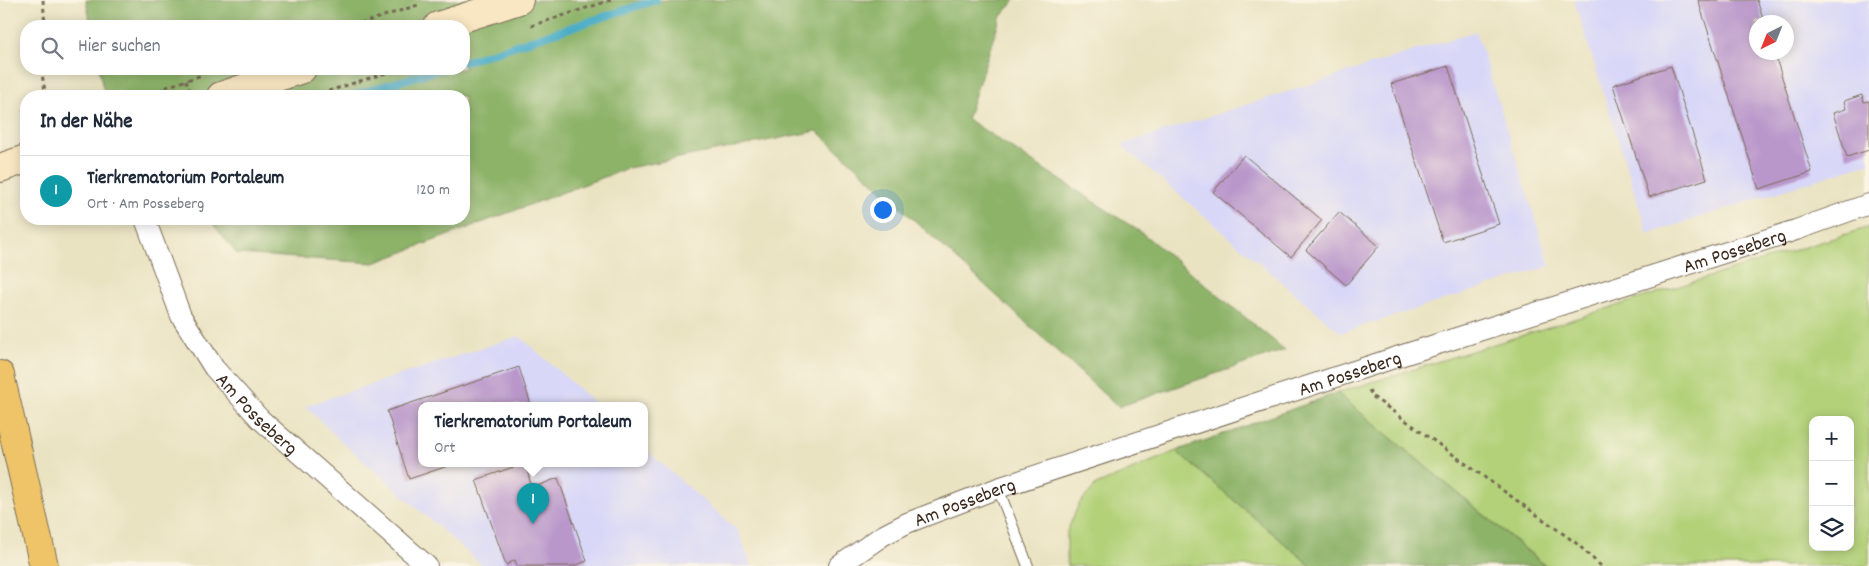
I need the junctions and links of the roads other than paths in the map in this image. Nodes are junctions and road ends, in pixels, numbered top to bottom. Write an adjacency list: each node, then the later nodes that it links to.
1 (519, 0): 2 (main road)
2 (434, 14)
3 (284, 75): 4 (main road)
4 (239, 90)
5 (20, 162): 6 (main road)
6 (0, 168)
7 (1869, 204): 10 (street, Am Posseberg)
8 (146, 225): 12 (street, Am Posseberg)
9 (0, 375): 11 (highway)
10 (998, 488): 13 (street, Am Posseberg); 14 (lane)
11 (44, 566)
12 (427, 566)
13 (839, 566)
14 (1028, 566)

